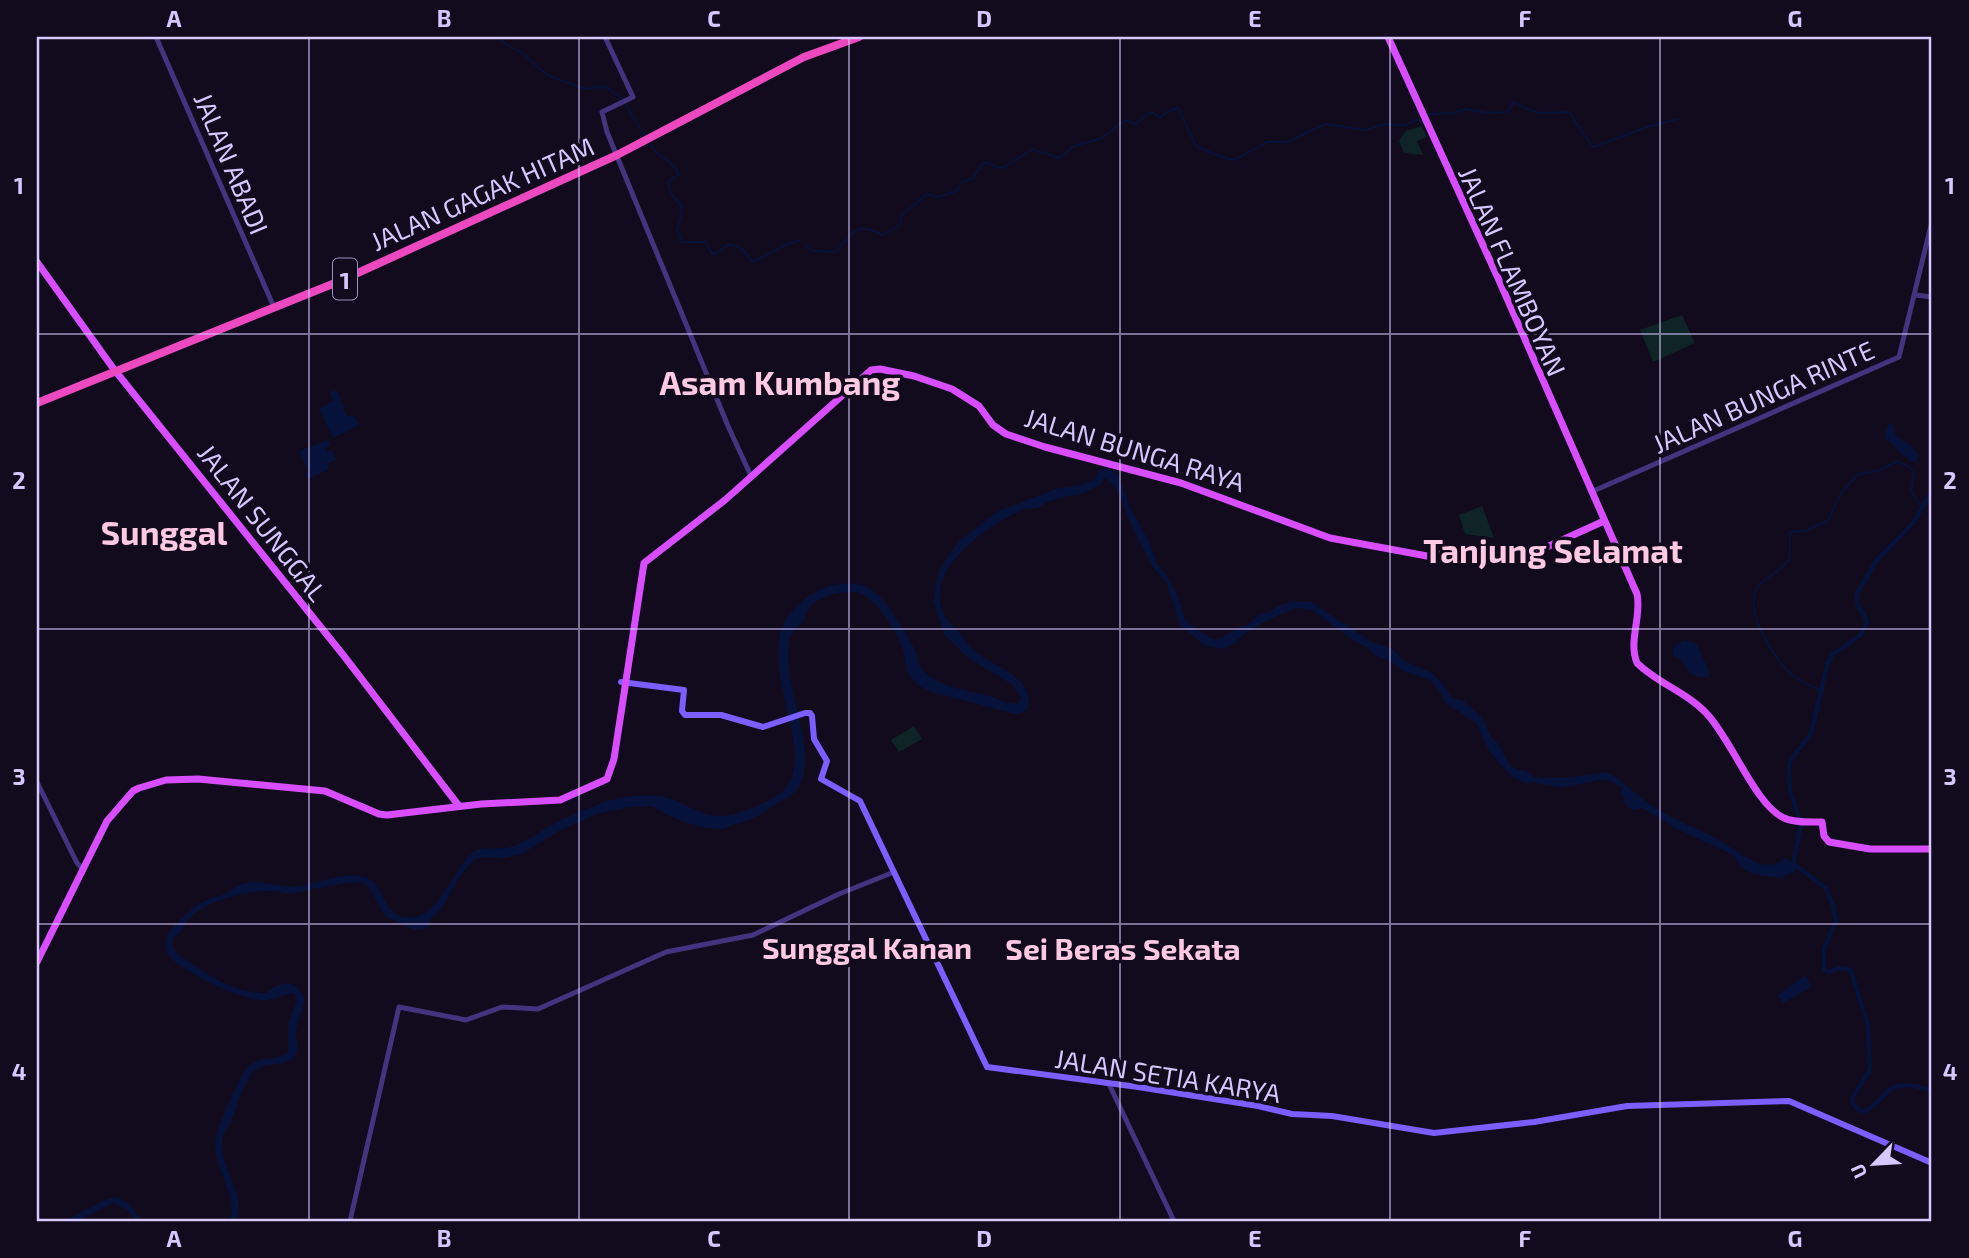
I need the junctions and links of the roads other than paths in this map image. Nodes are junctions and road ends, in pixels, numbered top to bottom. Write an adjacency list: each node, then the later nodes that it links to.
1 (156, 37): 14 (street, JALAN ABADI)
2 (605, 37): 7 (street)
3 (850, 37): 6 (highway, JALAN GAGAK HITAM / 1)
4 (859, 37): 6 (highway, JALAN GAGAK HITAM / 1)
5 (1387, 37): 10 (main road, JALAN FLAMBOYAN)
6 (692, 112): 7 (highway, JALAN GAGAK HITAM / 1)
7 (616, 154): 8 (highway, JALAN GAGAK HITAM / 1); 18 (street)
8 (544, 186): 14 (highway, JALAN GAGAK HITAM / 1); 15 (highway, JALAN GAGAK HITAM / 1)
9 (1932, 221): 12 (street, JALAN BUNGA RINTE)
10 (1474, 232): 19 (main road, JALAN FLAMBOYAN); 20 (main road, JALAN FLAMBOYAN)
11 (37, 261): 16 (main road, JALAN SUNGGAL)
12 (1915, 295): 13 (street); 19 (street, JALAN BUNGA RINTE)
13 (1932, 297)
14 (273, 305): 15 (highway, JALAN GAGAK HITAM / 1)
15 (240, 320): 16 (highway, JALAN GAGAK HITAM / 1)
16 (114, 369): 17 (highway, JALAN GAGAK HITAM / 1); 23 (main road, JALAN SUNGGAL)
17 (37, 401)
18 (750, 474): 20 (main road, JALAN BUNGA RAYA); 21 (main road, JALAN BUNGA RAYA)
19 (1591, 492): 20 (main road, JALAN FLAMBOYAN)
20 (1603, 522): 24 (main road)
21 (623, 682): 23 (main road, JALAN BUNGA RAYA); 26 (main road)
22 (37, 782): 25 (street)
23 (458, 804): 25 (main road, JALAN BUNGA RAYA)
24 (1932, 849)
25 (82, 868): 27 (main road); 28 (main road)
26 (894, 872): 29 (main road, JALAN SETIA KARYA); 31 (street)
27 (37, 954)
28 (37, 962)
29 (1109, 1084): 30 (main road, JALAN SETIA KARYA); 32 (street)
30 (1932, 1163)
31 (350, 1221)
32 (1173, 1221)

